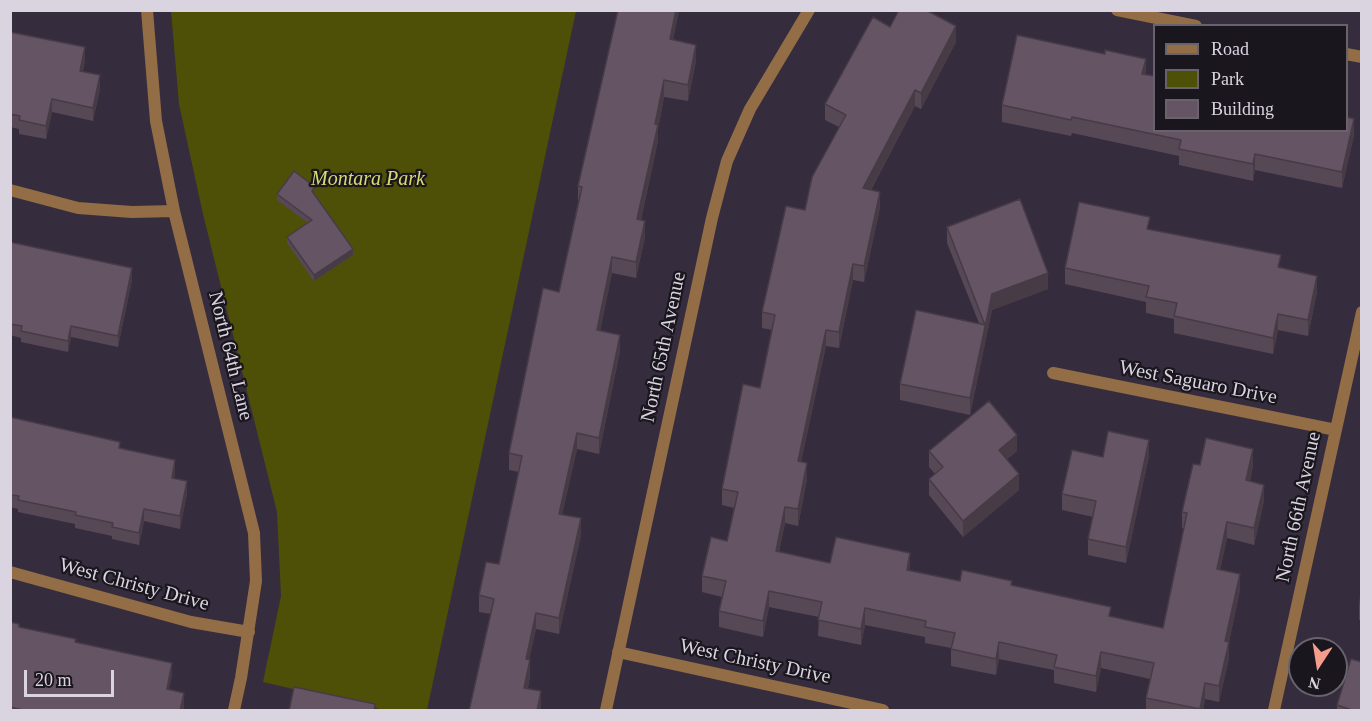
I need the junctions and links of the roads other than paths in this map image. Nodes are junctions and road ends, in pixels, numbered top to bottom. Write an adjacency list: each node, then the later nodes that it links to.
1 (147, 10): 6 (street, North 64th Lane)
2 (809, 10): 12 (street, North 65th Avenue)
3 (1117, 10): 4 (street)
4 (1186, 24)
5 (10, 190): 6 (street)
6 (174, 211): 11 (street, North 64th Lane)
7 (1362, 312): 9 (street, North 66th Avenue)
8 (1053, 373): 9 (street, West Saguaro Drive)
9 (1336, 430): 16 (street, North 66th Avenue)
10 (10, 572): 11 (street, West Christy Drive)
11 (249, 632): 13 (street, North 64th Lane)
12 (618, 652): 14 (street, North 65th Avenue); 15 (street, West Christy Drive)
13 (234, 711)
14 (606, 711)
15 (883, 711)
16 (1274, 711)

